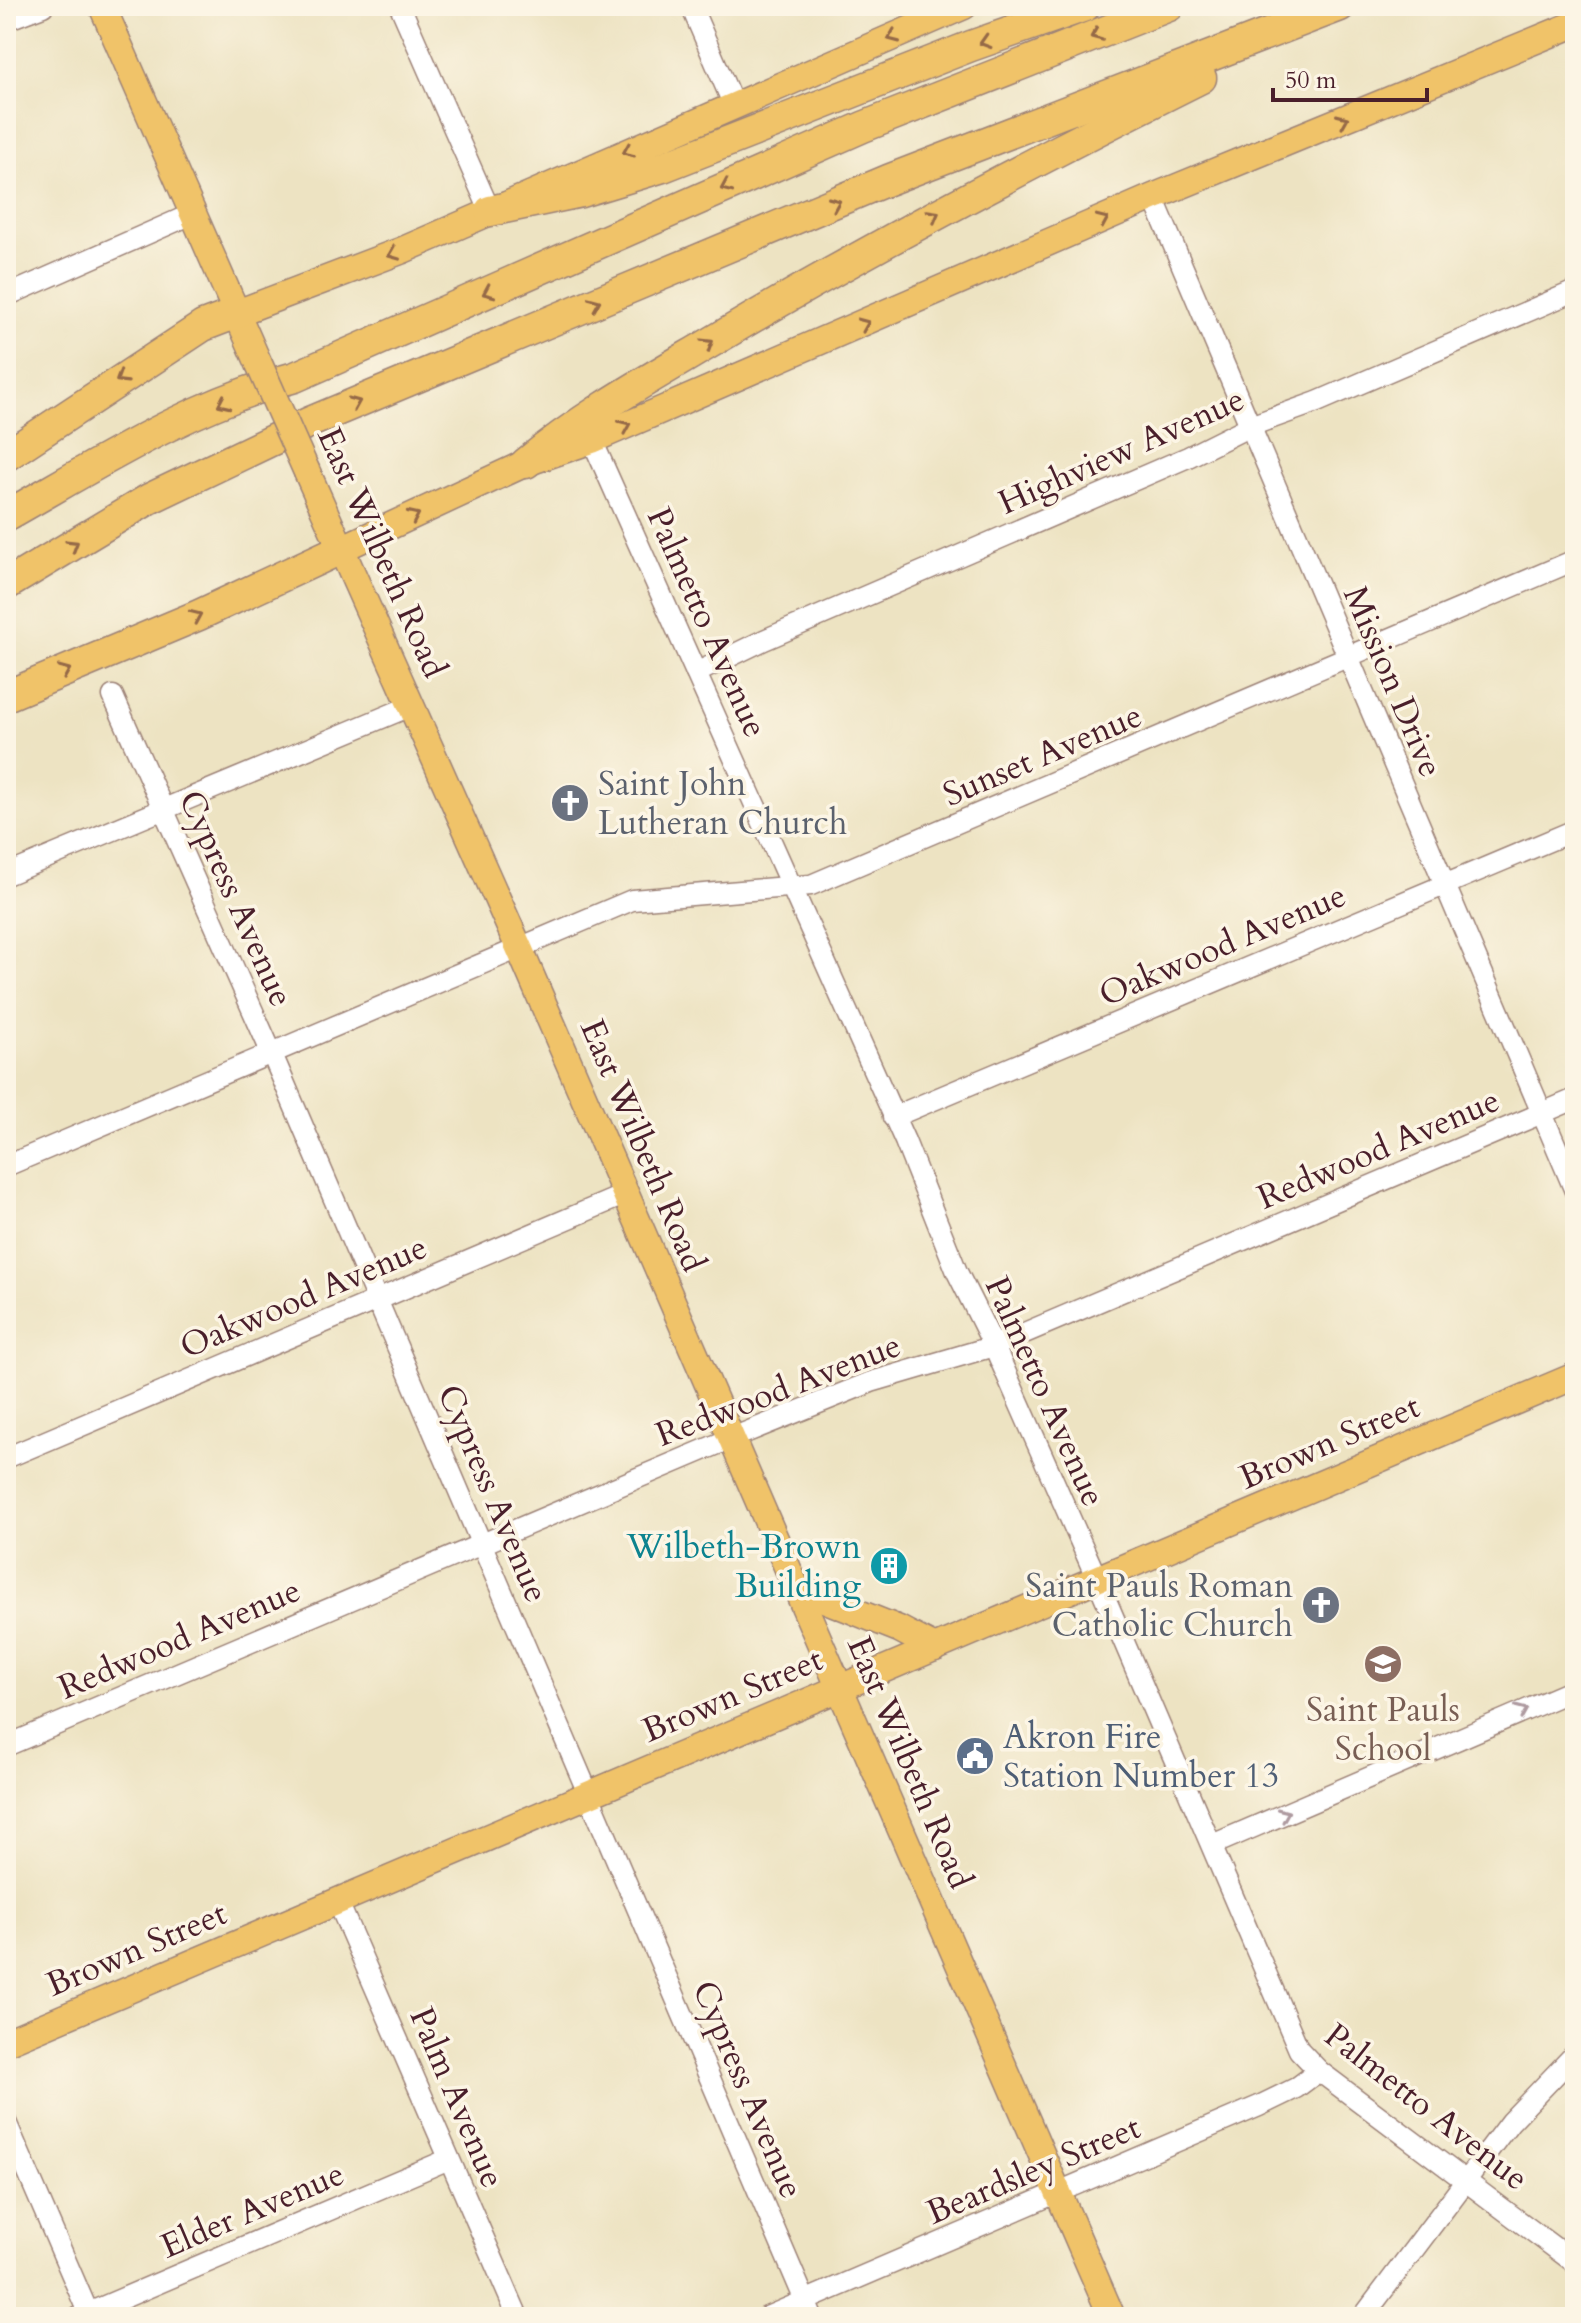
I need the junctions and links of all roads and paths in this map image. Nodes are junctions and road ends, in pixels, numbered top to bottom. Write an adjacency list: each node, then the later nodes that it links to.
1 (43, 6): 9 (street)
2 (102, 6): 14 (main road, East Wilbeth Road)
3 (400, 6): 13 (street)
4 (691, 6): 11 (street)
5 (964, 6): 11 (main road, one-way to 11)
6 (1085, 6): 13 (highway, one-way to 13)
7 (1169, 6): 22 (highway, one-way to 22)
8 (1343, 6): 21 (highway, one-way to 8); 25 (highway, one-way to 8)
9 (6, 20)
10 (1575, 24): 12 (main road, one-way to 10)
11 (734, 106): 13 (main road, one-way to 13)
12 (1153, 197): 18 (street, Mission Drive); 19 (main road, one-way to 12)
13 (490, 211): 17 (main road, one-way to 17)
14 (192, 214): 16 (street); 17 (main road, East Wilbeth Road)
15 (1575, 291): 18 (street, Highview Avenue)
16 (6, 296)
17 (237, 313): 20 (highway, one-way to 20); 23 (main road, East Wilbeth Road, bridge)
18 (1250, 426): 26 (street, Mission Drive); 27 (street, Highview Avenue)
19 (592, 440): 21 (main road); 27 (street, Palmetto Avenue)
20 (6, 456)
21 (526, 463): 23 (main road, one-way to 21)
22 (6, 516)
23 (343, 548): 28 (highway, one-way to 23); 30 (main road, East Wilbeth Road)
24 (1575, 560): 26 (street, Sunset Avenue)
25 (6, 585)
26 (1349, 658): 34 (street, Mission Drive); 35 (street, Sunset Avenue)
27 (696, 673): 35 (street, Palmetto Avenue)
28 (6, 696)
29 (113, 696): 31 (street, Cypress Avenue)
30 (413, 705): 31 (street); 36 (main road, East Wilbeth Road)
31 (163, 811): 33 (street); 37 (street, Cypress Avenue)
32 (1575, 830): 34 (street, Oakwood Avenue)
33 (6, 875)
34 (1445, 885): 39 (street, Mission Drive); 40 (street, Oakwood Avenue)
35 (789, 888): 36 (street, Sunset Avenue); 40 (street, Palmetto Avenue)
36 (520, 950): 37 (street, Sunset Avenue); 43 (main road, East Wilbeth Road)
37 (272, 1054): 41 (street, Sunset Avenue); 44 (street, Cypress Avenue)
38 (1575, 1099): 39 (street, Redwood Avenue)
39 (1542, 1113): 42 (street, Mission Drive); 45 (street, Redwood Avenue)
40 (893, 1117): 45 (street, Palmetto Avenue)
41 (6, 1166)
42 (1575, 1191)
43 (626, 1194): 44 (street, Oakwood Avenue); 47 (main road, East Wilbeth Road)
44 (375, 1300): 48 (street, Oakwood Avenue); 49 (street, Cypress Avenue)
45 (994, 1346): 47 (street, Redwood Avenue); 50 (street, Palmetto Avenue)
46 (1575, 1376): 50 (main road, Brown Street)
47 (732, 1438): 49 (street, Redwood Avenue); 51 (main road, East Wilbeth Road)
48 (6, 1458)
49 (480, 1545): 55 (street, Redwood Avenue); 56 (street, Cypress Avenue)
50 (1097, 1579): 52 (main road, Brown Street); 57 (street, Palmetto Avenue)
51 (796, 1588): 52 (main road); 53 (main road, East Wilbeth Road)
52 (935, 1648): 53 (main road, Brown Street)
53 (839, 1688): 56 (main road, Brown Street); 65 (main road, East Wilbeth Road)
54 (1575, 1689): 57 (street, one-way to 54)
55 (6, 1746)
56 (588, 1795): 58 (main road, Brown Street); 67 (street, Cypress Avenue)
57 (1212, 1845): 61 (street, Palmetto Avenue)
58 (338, 1902): 59 (main road, Brown Street); 63 (street, Palm Avenue)
59 (6, 2042)
60 (1575, 2054): 64 (street)
61 (1319, 2071): 64 (street, Palmetto Avenue); 65 (street, Beardsley Street)
62 (6, 2122): 68 (street)
63 (449, 2159): 68 (street, Elder Avenue); 69 (street, Palm Avenue)
64 (1466, 2179): 66 (street, Palmetto Avenue); 72 (street)
65 (1058, 2192): 67 (street, Beardsley Street); 71 (main road, East Wilbeth Road)
66 (1575, 2263)
67 (809, 2309): 70 (street, Beardsley Street)
68 (86, 2316)
69 (518, 2317)
70 (767, 2317)
71 (1112, 2317)
72 (1363, 2317)

